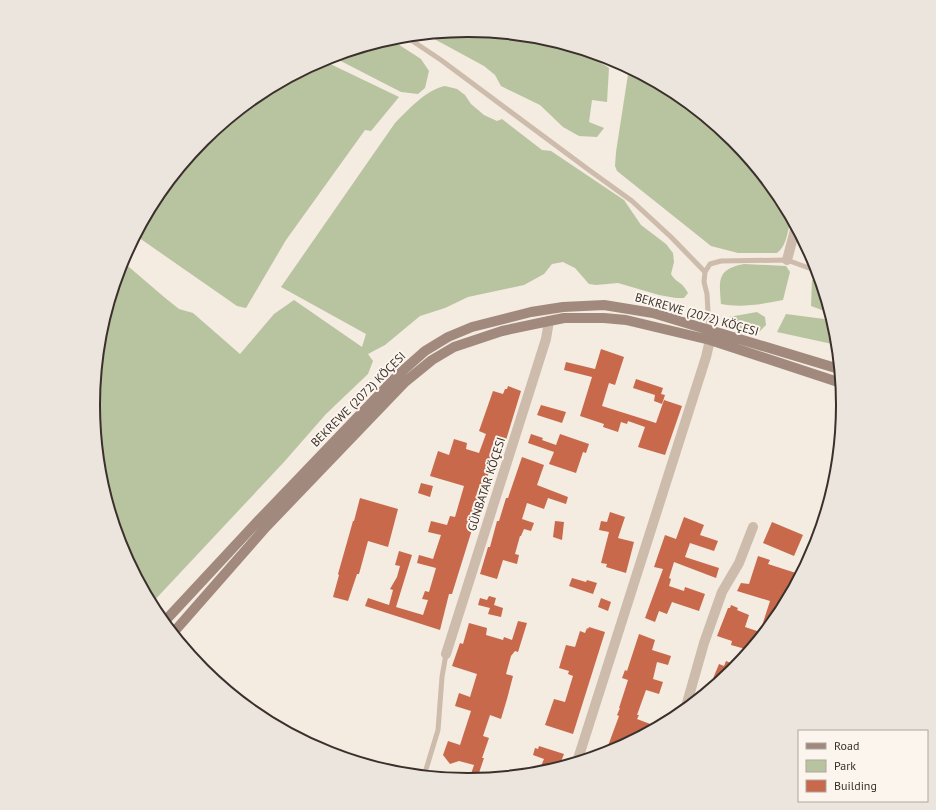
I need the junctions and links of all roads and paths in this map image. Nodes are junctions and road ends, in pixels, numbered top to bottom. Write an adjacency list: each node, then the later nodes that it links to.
1 (413, 41): 5 (lane)
2 (794, 234): 3 (street)
3 (787, 260): 4 (lane); 5 (lane)
4 (809, 267)
5 (705, 272): 7 (lane)
6 (549, 321): 7 (main road, BEKREWE (2072) KÖÇESI); 12 (main road, BEKREWE (2072) KÖÇESI); 13 (street, GÜNBATAR KÖÇESI)
7 (709, 335): 8 (main road, BEKREWE (2072) KÖÇESI); 9 (main road, BEKREWE (2072) KÖÇESI); 11 (main road, BEKREWE (2072) KÖÇESI); 15 (street)
8 (834, 367)
9 (835, 381)
10 (753, 527): 14 (street)
11 (168, 618)
12 (176, 629)
13 (446, 654): 16 (lane)
14 (688, 700)
15 (579, 755)
16 (426, 770)

